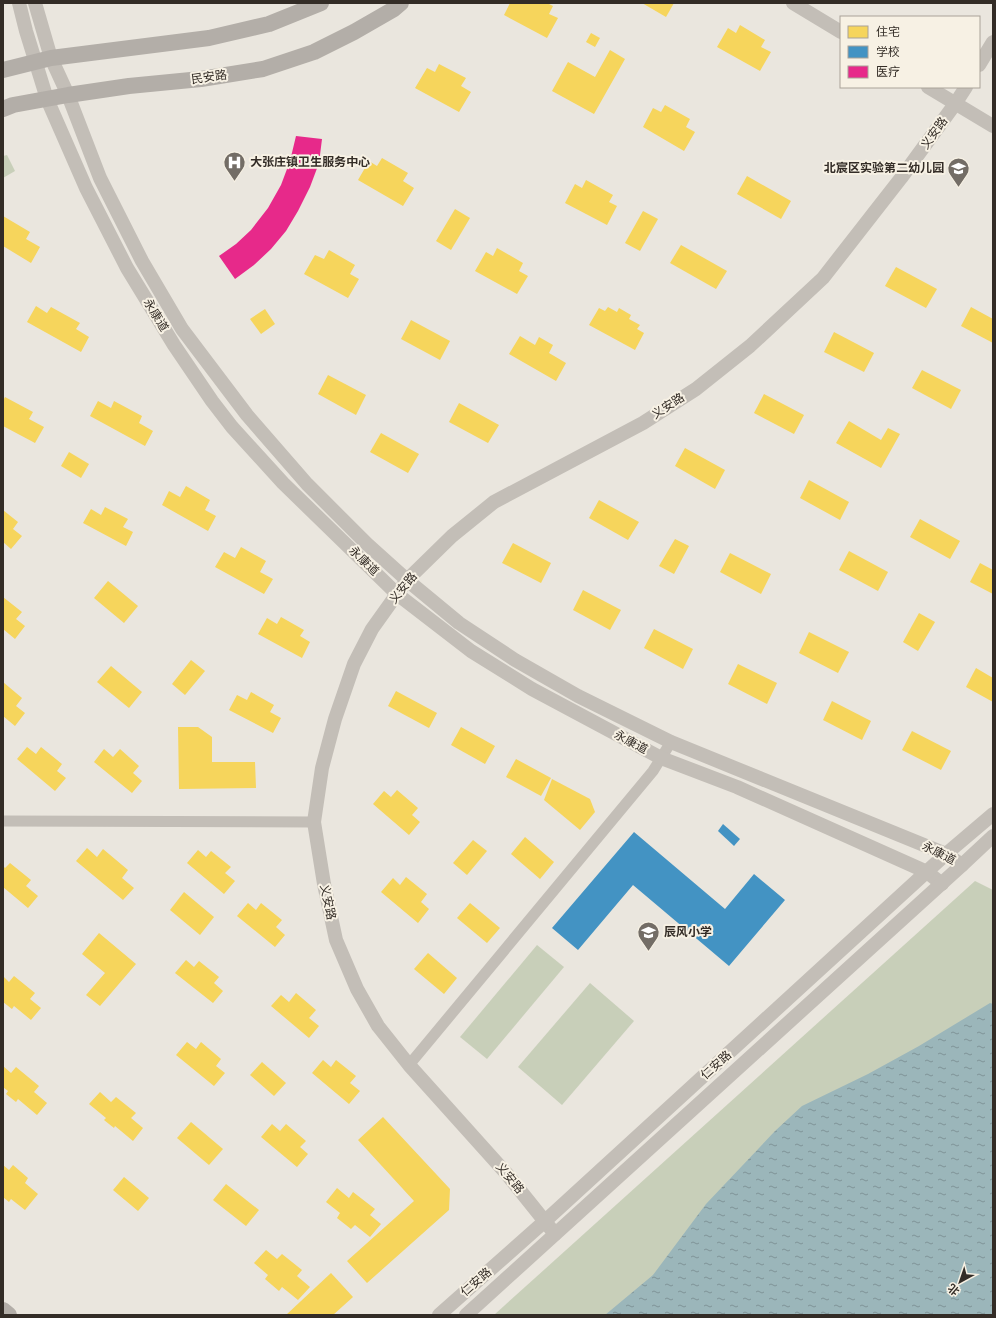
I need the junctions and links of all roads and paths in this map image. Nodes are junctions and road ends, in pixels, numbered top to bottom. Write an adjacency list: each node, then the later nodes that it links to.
1 (19, 3): 9 (street, 永康道)
2 (35, 3): 8 (street, 永康道)
3 (321, 3): 8 (main road)
4 (401, 3): 14 (main road, 民安路)
5 (793, 3): 6 (street)
6 (840, 31)
7 (993, 42): 10 (street)
8 (51, 58): 9 (main road); 14 (street, 永康道)
9 (35, 62): 11 (main road); 15 (street, 永康道)
10 (980, 63)
11 (3, 70)
12 (930, 88): 16 (street)
13 (965, 88): 16 (street, 义安路)
14 (68, 95): 15 (main road, 民安路); 19 (street, 永康道)
15 (47, 99): 17 (main road, 民安路); 20 (street, 永康道)
16 (955, 104): 18 (street); 19 (street, 义安路)
17 (3, 109)
18 (993, 126)
19 (407, 580): 20 (street, 义安路); 21 (street, 永康道)
20 (397, 594): 22 (street, 永康道); 25 (street, 义安路)
21 (671, 742): 22 (street); 27 (street, 永康道)
22 (661, 758): 29 (street, 永康道); 31 (street)
23 (993, 814): 27 (street, 仁安路)
24 (3, 821): 25 (street)
25 (314, 822): 31 (street, 义安路)
26 (993, 836): 28 (street, 仁安路)
27 (946, 854): 28 (street, 永康道); 29 (street, 仁安路)
28 (962, 865): 30 (street, 仁安路)
29 (927, 872): 30 (street, 永康道); 32 (street, 仁安路)
30 (942, 884): 33 (street, 仁安路)
31 (409, 1065): 32 (street, 义安路)
32 (545, 1221): 33 (street, 义安路); 36 (street, 仁安路)
33 (555, 1234): 37 (street, 仁安路)
34 (3, 1310): 35 (main road)
35 (9, 1315)
36 (439, 1315)
37 (466, 1315)

